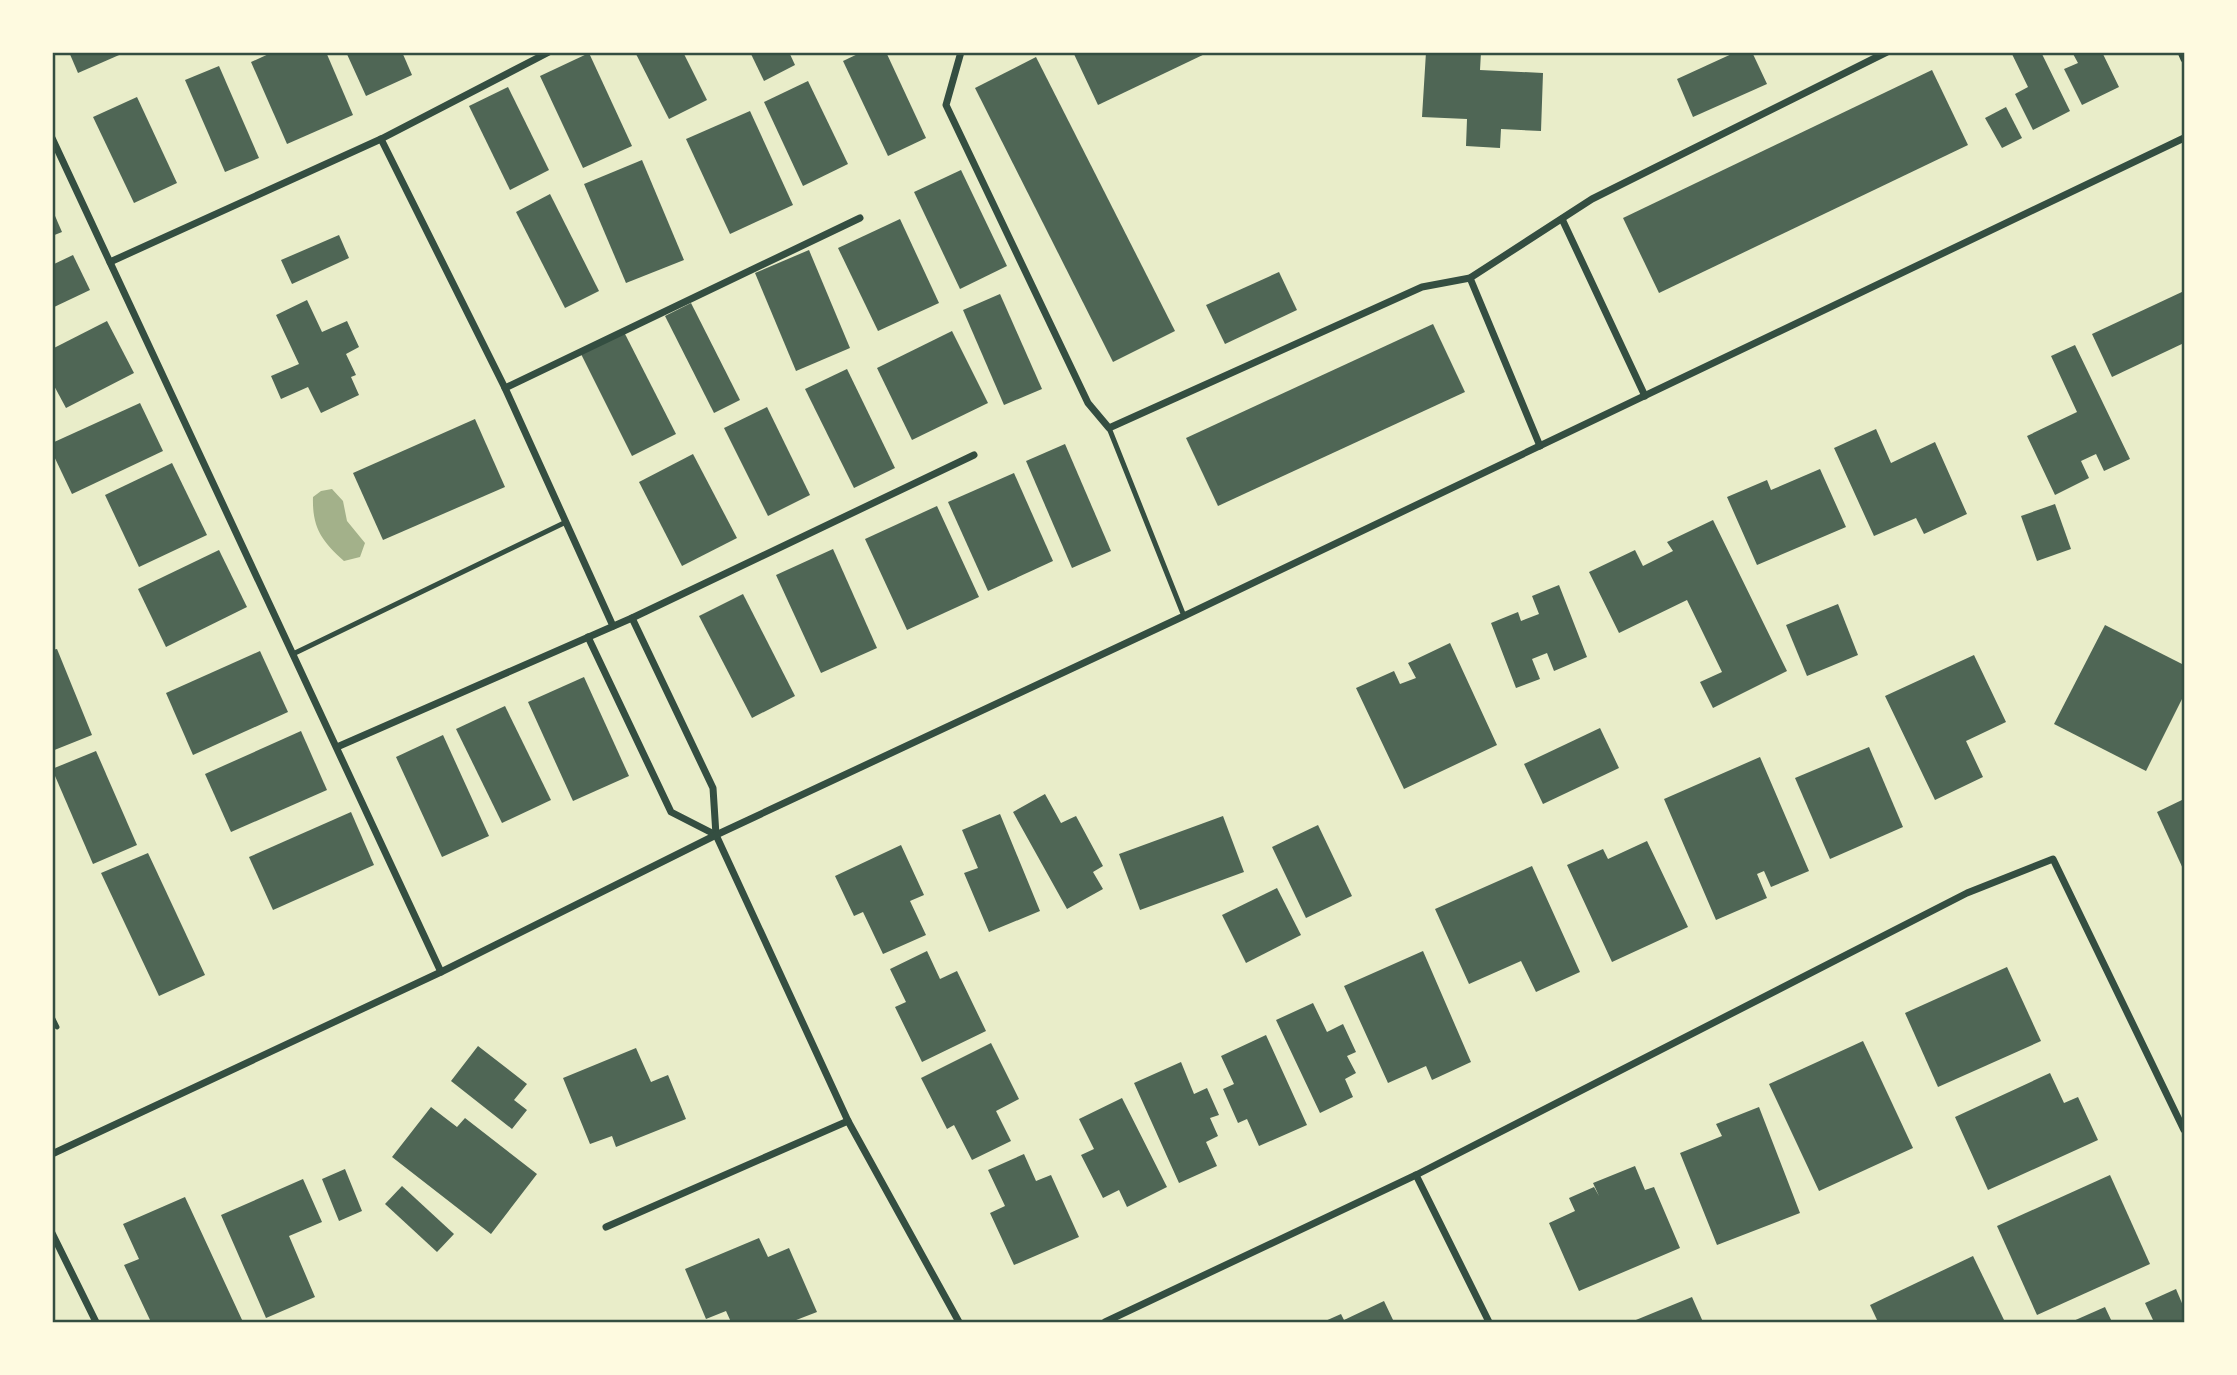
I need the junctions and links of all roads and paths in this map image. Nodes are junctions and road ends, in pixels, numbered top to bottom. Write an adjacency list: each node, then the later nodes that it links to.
1 (550, 52): 8 (street)
2 (961, 52): 15 (street)
3 (1887, 52): 10 (street)
4 (2181, 52): 5 (street)
5 (2185, 59)
6 (52, 138): 11 (street)
7 (2185, 138): 14 (street)
8 (381, 139): 11 (street); 13 (street)
9 (860, 218): 13 (street)
10 (1562, 219): 12 (street); 14 (street)
11 (110, 262): 23 (street)
12 (1470, 278): 15 (street); 16 (street)
13 (505, 388): 18 (street)
14 (1645, 396): 16 (street)
15 (1109, 428): 19 (lane)
16 (1540, 446): 19 (street)
17 (974, 455): 20 (street)
18 (566, 522): 21 (street); 23 (lane)
19 (1184, 616): 25 (street)
20 (632, 618): 21 (street); 25 (street)
21 (613, 626): 22 (street)
22 (588, 637): 24 (street); 25 (street)
23 (295, 653): 24 (street)
24 (337, 747): 26 (street)
25 (716, 835): 26 (street); 29 (street)
26 (441, 972): 31 (street)
27 (52, 1017): 28 (lane)
28 (57, 1027)
29 (848, 1121): 33 (street); 36 (street)
30 (2185, 1130): 32 (street)
31 (52, 1154)
32 (1416, 1175): 37 (street); 38 (street)
33 (606, 1227)
34 (52, 1234): 35 (street)
35 (96, 1322)
36 (959, 1322)
37 (1105, 1322)
38 (1489, 1322)

